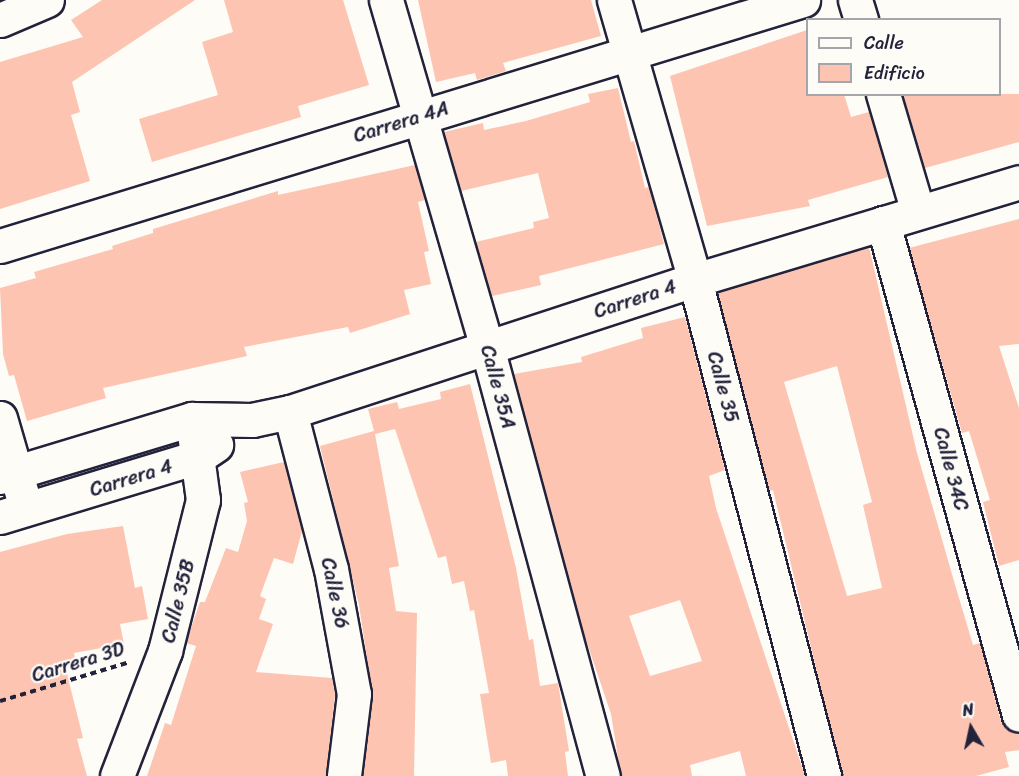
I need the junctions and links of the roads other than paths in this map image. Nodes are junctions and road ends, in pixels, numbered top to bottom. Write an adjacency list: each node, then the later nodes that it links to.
1 (47, 0): 7 (street)
2 (386, 0): 10 (street, Calle 35A)
3 (614, 0): 8 (street, Calle 35)
4 (802, 0): 8 (street, Carrera 4A)
5 (855, 0): 6 (street)
6 (860, 18)
7 (0, 20)
8 (630, 54): 10 (street, Carrera 4A); 15 (street, Calle 35)
9 (885, 96): 12 (street)
10 (418, 117): 14 (street, Carrera 4A); 16 (street, Calle 35A)
11 (1019, 182): 12 (street, Carrera 4)
12 (918, 212): 13 (street, Carrera 4)
13 (883, 223): 15 (street, Carrera 4); 24 (street, Calle 34C)
14 (0, 246)
15 (695, 280): 16 (street, Carrera 4); 28 (street, Calle 35)
16 (487, 346): 17 (street, Carrera 4); 27 (street, Calle 35A)
17 (290, 412): 20 (street, Carrera 4); 26 (street, Calle 36)
18 (0, 418): 22 (street)
19 (192, 419): 20 (street, Carrera 4); 21 (street, Calle 35B); 22 (street, Carrera 4)
20 (252, 420): 21 (street, Carrera 4)
21 (198, 458): 23 (street, Carrera 4); 25 (street, Calle 35B)
22 (8, 475): 23 (street)
23 (13, 513)
24 (1019, 715)
25 (117, 776)
26 (344, 776)
27 (603, 776)
28 (824, 776)

